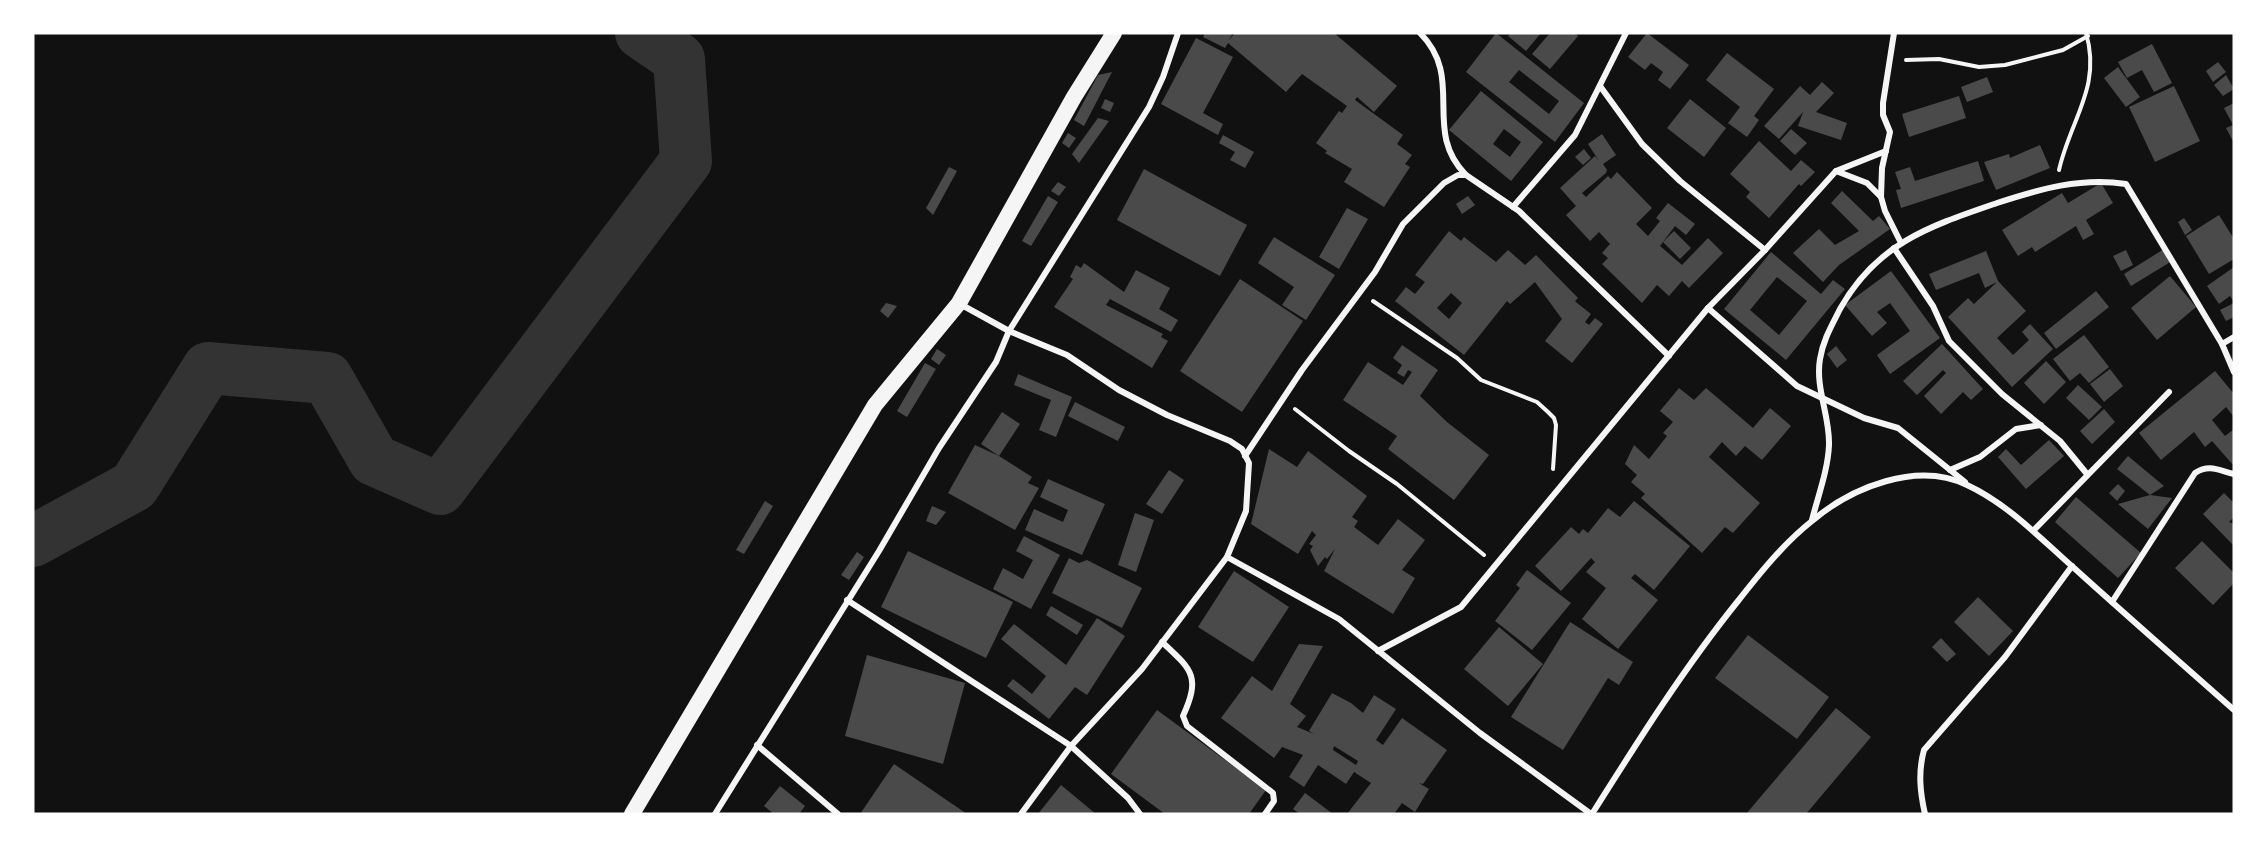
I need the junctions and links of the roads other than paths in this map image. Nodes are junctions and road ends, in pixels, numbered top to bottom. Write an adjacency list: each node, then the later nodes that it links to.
1 (1114, 33): 15 (highway)
2 (1178, 33): 17 (street)
3 (1420, 33): 9 (street)
4 (1626, 33): 6 (street)
5 (1894, 33): 7 (street)
6 (1600, 86): 11 (street); 14 (street)
7 (1886, 151): 8 (street); 10 (street)
8 (1836, 171): 10 (street); 14 (street)
9 (1466, 175): 11 (street); 25 (street)
10 (1881, 197): 12 (street)
11 (1513, 207): 20 (street)
12 (1901, 243): 13 (street); 19 (street)
13 (1894, 248): 23 (street); 24 (street)
14 (1765, 250): 16 (street)
15 (959, 303): 17 (street); 41 (highway)
16 (1708, 308): 20 (street); 23 (street)
17 (1009, 331): 25 (street); 34 (street)
18 (2234, 337): 19 (street)
19 (2222, 344): 21 (street)
20 (1669, 356): 37 (street)
21 (2234, 372)
22 (2169, 392): 27 (street)
23 (1822, 398): 26 (street); 30 (street)
24 (2041, 425): 26 (street); 27 (street)
25 (1245, 456): 32 (street)
26 (1950, 470): 29 (street)
27 (2087, 474): 31 (street)
28 (2234, 474): 35 (street)
29 (1968, 485): 30 (street); 31 (street)
30 (1812, 520): 47 (street)
31 (2034, 530): 33 (street)
32 (1227, 557): 36 (street); 37 (street)
33 (2072, 566): 35 (street); 48 (street)
34 (847, 600): 39 (street); 40 (street)
35 (2112, 602): 38 (street)
36 (1162, 642): 40 (street); 46 (street)
37 (1378, 651): 47 (street)
38 (2234, 710)
39 (757, 745): 42 (street); 43 (street)
40 (1071, 747): 44 (street); 45 (street)
41 (632, 814)
42 (715, 814)
43 (838, 814)
44 (1021, 814)
45 (1140, 814)
46 (1265, 814)
47 (1591, 814)
48 (1925, 814)

